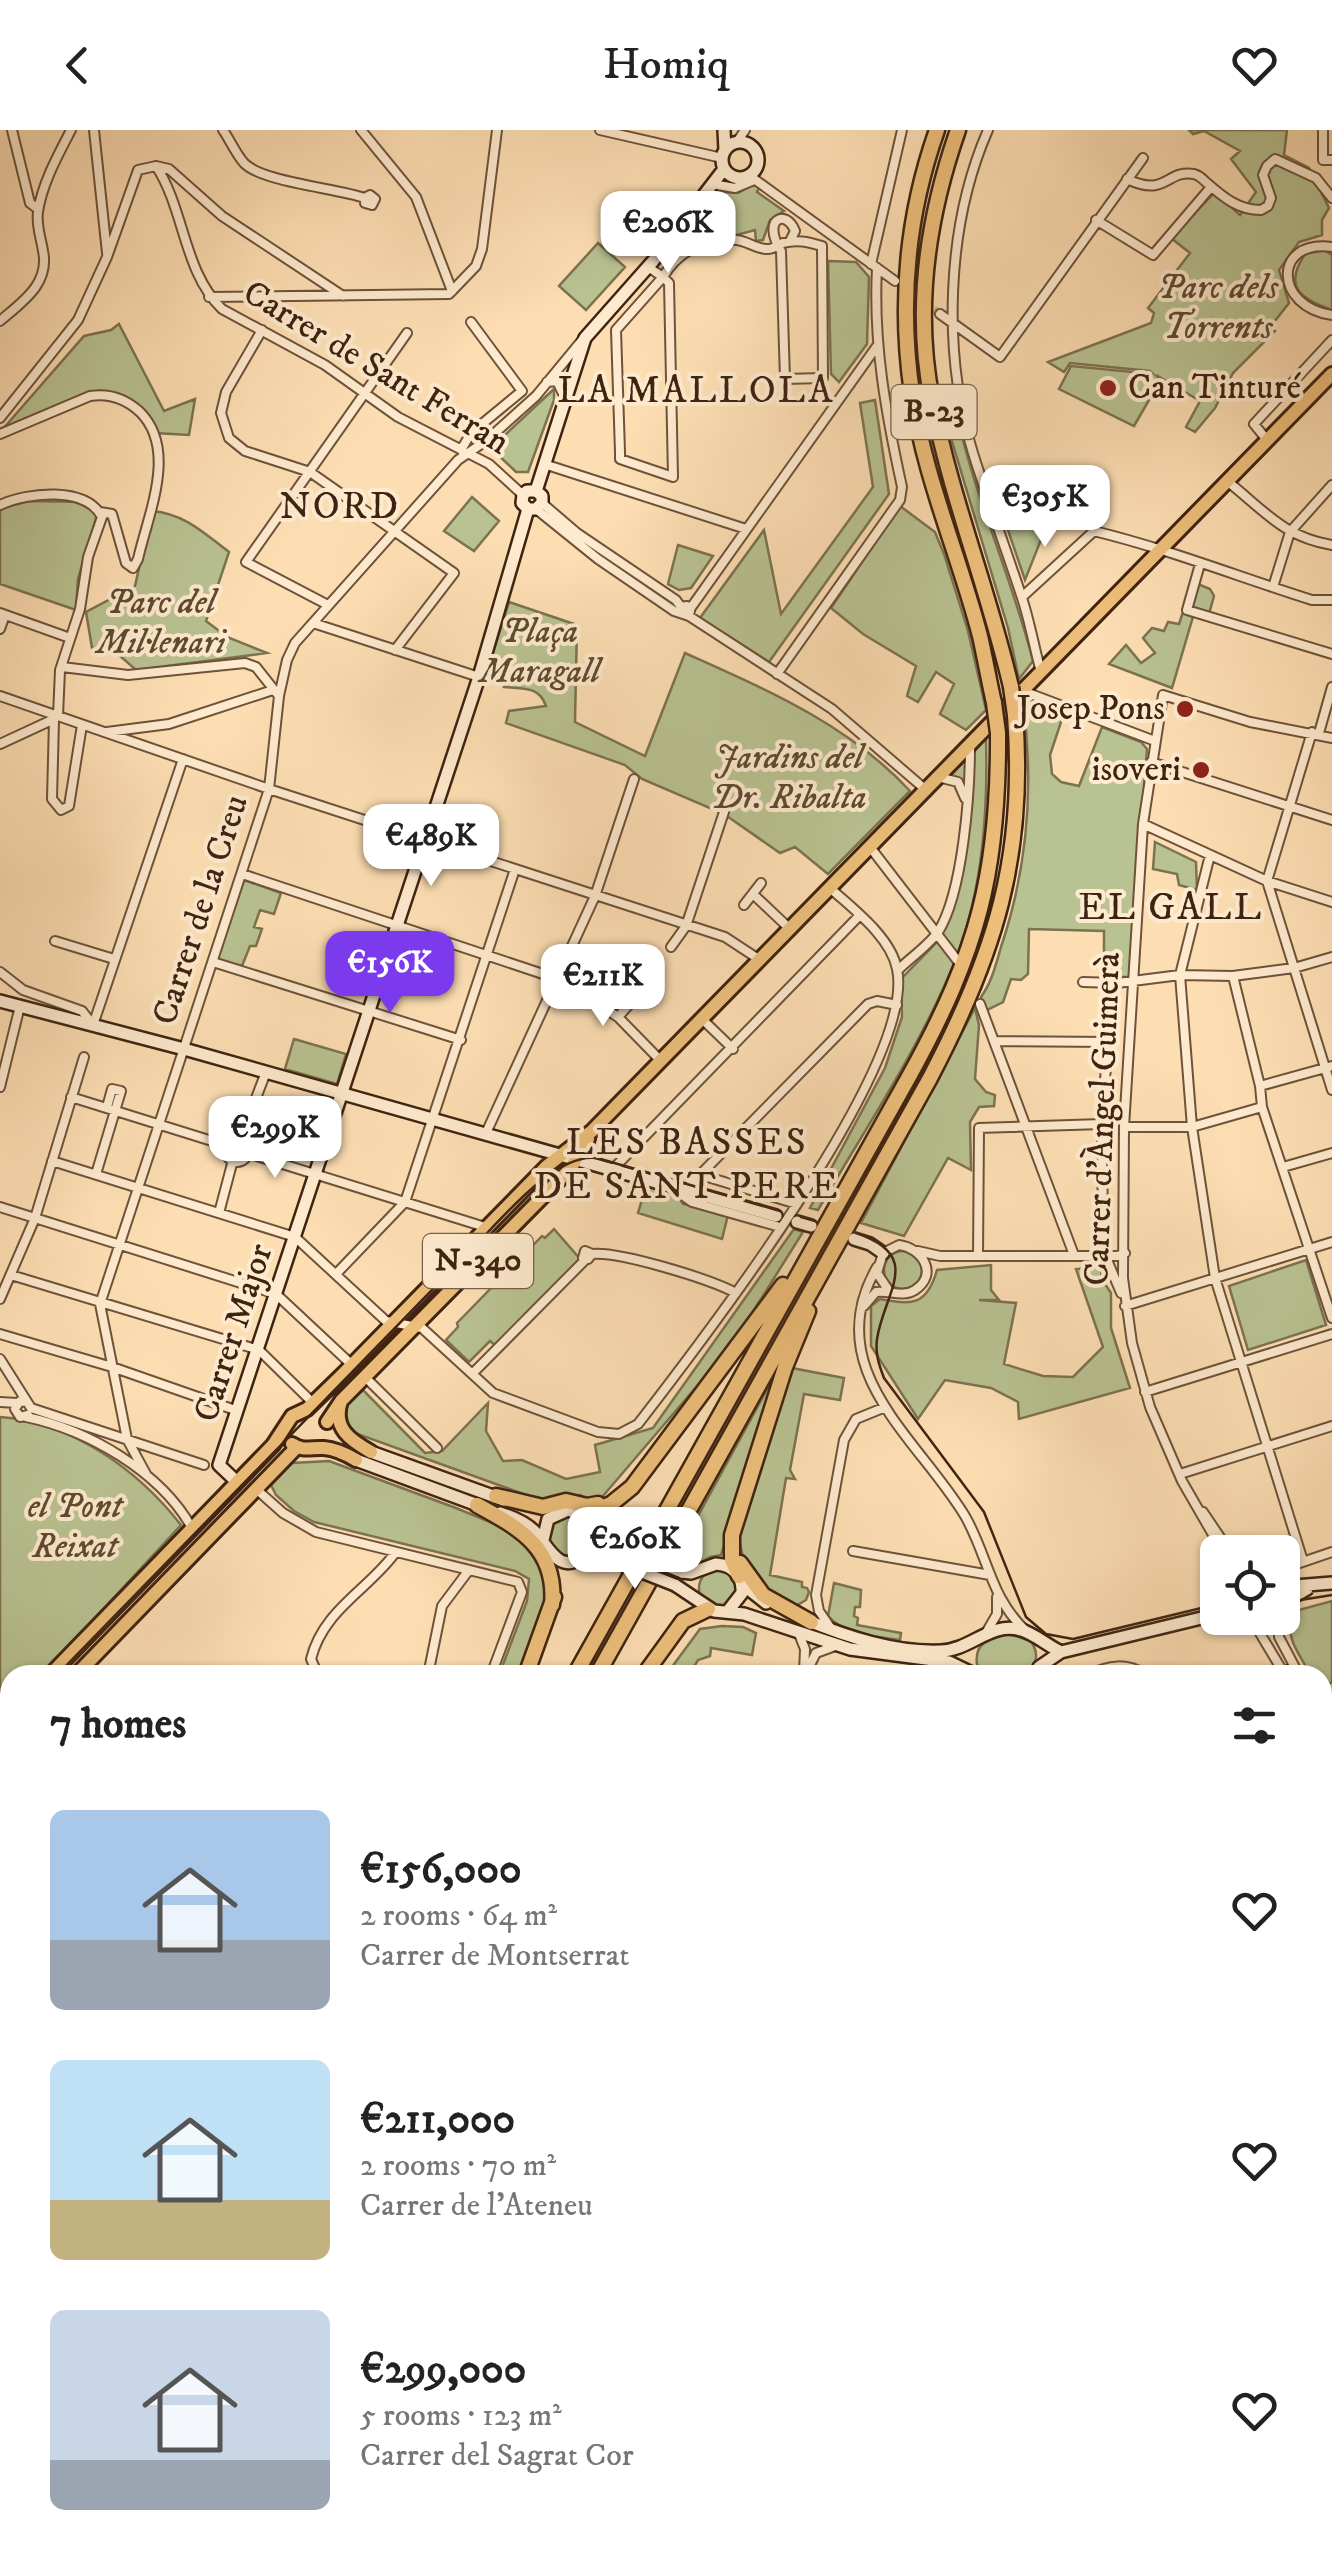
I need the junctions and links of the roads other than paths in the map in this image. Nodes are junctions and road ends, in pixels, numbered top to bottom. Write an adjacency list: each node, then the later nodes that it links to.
1 (12, 130): 24 (street)
2 (71, 130): 24 (street)
3 (94, 130): 29 (street)
4 (222, 130): 22 (street)
5 (361, 130): 34 (street)
6 (497, 130): 34 (street)
7 (600, 130): 14 (street)
8 (746, 130): 14 (street)
9 (902, 130): 31 (street)
10 (937, 130): 201 (highway, B-23, bridge)
11 (958, 130): 89 (highway, B-23)
12 (988, 130): 41 (street)
13 (1322, 130): 16 (street)
14 (728, 146): 18 (street); 18 (street); 20 (street)
15 (1143, 158): 19 (street)
16 (1332, 160)
17 (156, 166): 29 (street); 35 (street, Carrer de Sant Ferran); 36 (street)
18 (752, 178): 20 (street); 31 (street)
19 (1127, 179): 21 (street); 25 (street)
20 (712, 184): 30 (street)
21 (1211, 187): 23 (street); 25 (street)
22 (365, 198)
23 (1332, 198)
24 (38, 209): 39 (street)
25 (1096, 220): 41 (street)
26 (790, 241): 27 (street); 27 (street); 27 (street)
27 (777, 245): 32 (street)
28 (1332, 247): 38 (street)
29 (108, 257): 53 (street)
30 (651, 264): 32 (street); 44 (street)
31 (874, 266): 33 (street); 46 (street)
32 (664, 274): 32 (street)
33 (895, 281)
34 (452, 291): 36 (street)
35 (209, 296): 36 (street); 42 (street, Carrer de Sant Ferran)
36 (343, 296)
37 (940, 314): 41 (street)
38 (1332, 314)
39 (0, 321)
40 (471, 322): 56 (street)
41 (954, 324): 72 (street)
42 (262, 330): 51 (street, Carrer de Sant Ferran); 58 (street)
43 (407, 333): 51 (street)
44 (585, 338): 50 (street); 52 (street, Carrer Major)
45 (1332, 340): 55 (street)
46 (877, 351): 47 (street); 48 (street)
47 (865, 365): 48 (street); 65 (street)
48 (879, 367): 86 (street)
49 (1332, 374): 55 (main road, N-340)
50 (547, 382): 52 (street); 56 (street)
51 (364, 394): 56 (street, Carrer de Sant Ferran); 58 (street)
52 (565, 398): 57 (street, Carrer Major)
53 (0, 418)
54 (0, 434): 64 (street)
55 (1267, 440): 59 (main road, N-340)
56 (464, 451): 61 (street, Carrer de Sant Ferran); 66 (street, Carrer de la Creu)
57 (544, 464): 62 (street, Carrer Major); 65 (street)
58 (310, 472): 66 (street); 74 (street)
59 (1228, 481): 67 (street); 69 (main road, N-340)
60 (1332, 486): 67 (street)
61 (523, 495): 62 (street)
62 (536, 503): 75 (street); 87 (street, Carrer Major)
63 (0, 505): 64 (street)
64 (100, 512): 79 (street)
65 (746, 529): 75 (street)
66 (397, 532): 74 (street, Carrer de la Creu); 81 (street)
67 (1290, 532): 68 (street); 71 (street)
68 (1332, 545)
69 (1162, 548): 70 (street); 72 (street); 83 (main road, N-340)
70 (1200, 564): 71 (street); 82 (street)
71 (1273, 587): 73 (street)
72 (1022, 596): 80 (street)
73 (1332, 600)
74 (328, 605): 77 (street, Carrer de la Creu)
75 (684, 611): 86 (street)
76 (2, 614): 78 (street); 79 (street)
77 (312, 622): 81 (street); 90 (street, Carrer de la Creu)
78 (0, 629)
79 (70, 638): 84 (street)
80 (1035, 641): 83 (street); 85 (street)
81 (395, 650): 87 (street)
82 (1332, 654)
83 (1057, 656): 85 (main road, N-340)
84 (62, 666): 90 (street); 92 (street)
85 (1042, 672): 89 (main road, N-340)
86 (777, 674): 105 (street)
87 (479, 676): 111 (street, Carrer Major)
88 (1332, 687): 95 (street)
89 (1017, 689): 97 (street); 99 (main road, N-340); 203 (highway, B-23, bridge)
90 (276, 693): 94 (street); 104 (street, Carrer de la Creu)
91 (0, 696): 92 (street)
92 (56, 718): 93 (street); 93 (street); 98 (street)
93 (82, 725): 94 (street)
94 (102, 732): 100 (street)
95 (1315, 732): 96 (street); 97 (street, Carrer d'Àngel Guimerà); 107 (street)
96 (1332, 738)
97 (1155, 741): 101 (street, Carrer d'Àngel Guimerà)
98 (0, 744)
99 (970, 745): 102 (main road, N-340); 106 (street)
100 (182, 759): 104 (street); 132 (street)
101 (1151, 762): 107 (street); 110 (street, Carrer d'Àngel Guimerà)
102 (938, 777): 105 (main road, N-340); 106 (street)
103 (634, 779): 120 (street)
104 (269, 789): 111 (street); 115 (street, Carrer de la Creu)
105 (926, 790): 112 (main road, N-340)
106 (966, 803): 127 (street)
107 (1289, 806): 109 (street); 116 (street)
108 (724, 812): 125 (street)
109 (1332, 820)
110 (1143, 824): 113 (street); 143 (street, Carrer d'Àngel Guimerà)
111 (426, 840): 114 (street); 124 (street, Carrer Major)
112 (870, 847): 118 (main road, N-340); 127 (street)
113 (1210, 855): 116 (street); 139 (street)
114 (515, 869): 120 (street); 130 (street)
115 (242, 874): 124 (street); 135 (street, Carrer de la Creu)
116 (1266, 881): 121 (street); 136 (street)
117 (760, 883): 119 (street)
118 (830, 888): 123 (street); 126 (main road, N-340)
119 (753, 894): 122 (street); 126 (street)
120 (596, 896): 125 (street); 141 (street)
121 (1332, 902)
122 (744, 905)
123 (859, 916): 137 (street); 158 (street)
124 (398, 925): 130 (street); 150 (street, Carrer Major)
125 (686, 926): 129 (street); 133 (street)
126 (790, 929): 133 (main road, N-340)
127 (938, 932): 134 (street); 137 (street)
128 (55, 941): 132 (street)
129 (671, 947)
130 (486, 954): 141 (street); 154 (street)
131 (1332, 957): 136 (street)
132 (114, 960): 153 (street)
133 (760, 960): 152 (main road, N-340)
134 (957, 960)
135 (213, 962): 150 (street); 157 (street, Carrer de la Creu)
136 (1294, 968): 140 (street); 161 (street)
137 (898, 970): 147 (street)
138 (0, 972): 149 (street)
139 (1180, 975): 140 (street); 143 (street); 174 (street)
140 (1232, 976): 163 (street)
141 (558, 979): 151 (street); 177 (street)
142 (1082, 982): 144 (street)
143 (1132, 982): 144 (street); 173 (street, Carrer d'Àngel Guimerà)
144 (1117, 983): 156 (street, Carrer d'Àngel Guimerà)
145 (636, 997): 151 (street)
146 (9, 1003): 149 (street); 164 (street)
147 (897, 1004): 190 (street); 194 (street)
148 (980, 1004): 155 (street)
149 (52, 1008): 153 (street)
150 (369, 1012): 154 (street); 166 (street, Carrer Major)
151 (618, 1017): 160 (street)
152 (702, 1019): 158 (street); 160 (main road, N-340)
153 (93, 1025): 157 (street)
154 (461, 1040): 170 (street)
155 (996, 1041): 156 (street); 175 (street)
156 (1109, 1042): 172 (street, Carrer d'Àngel Guimerà)
157 (184, 1049): 162 (street); 171 (street, Carrer de la Creu)
158 (733, 1049): 187 (street)
159 (84, 1057): 167 (street)
160 (661, 1061): 176 (main road, N-340)
161 (1329, 1067): 163 (street); 165 (street)
162 (266, 1072): 166 (street); 178 (street)
163 (1260, 1086): 168 (street)
164 (0, 1088)
165 (1332, 1090)
166 (342, 1093): 170 (street); 188 (street, Carrer Major)
167 (72, 1097): 169 (street); 185 (street)
168 (1262, 1107): 174 (street); 186 (street)
169 (111, 1109): 171 (street); 189 (street)
170 (432, 1118): 177 (street); 193 (street)
171 (159, 1123): 179 (street); 191 (street, Carrer de la Creu)
172 (1102, 1124): 175 (street); 211 (street, Carrer d'Àngel Guimerà)
173 (1124, 1127): 174 (street); 208 (street, Carrer d'Àngel Guimerà)
174 (1192, 1127): 219 (street)
175 (1028, 1128): 210 (street); 213 (street)
176 (592, 1131): 182 (main road, N-340); 183 (main road, N-340)
177 (486, 1133): 182 (street)
178 (240, 1140): 179 (street); 180 (street)
179 (228, 1146): 184 (street)
180 (248, 1153): 184 (street); 188 (street)
181 (1332, 1153): 186 (street)
182 (561, 1154): 183 (street); 200 (main road, N-340)
183 (576, 1159): 187 (street); 229 (main road, N-340)
184 (232, 1160): 196 (street)
185 (52, 1161): 189 (street); 197 (street)
186 (1284, 1167): 206 (street)
187 (613, 1169): 192 (street)
188 (315, 1173): 193 (street); 202 (street, Carrer Major)
189 (96, 1174): 191 (street)
190 (701, 1175): 192 (street); 194 (street)
191 (138, 1187): 196 (street); 205 (street, Carrer de la Creu)
192 (686, 1189): 198 (street)
193 (405, 1202): 200 (street); 217 (street)
194 (797, 1204): 198 (street)
195 (0, 1207): 197 (street)
196 (219, 1212): 202 (street)
197 (35, 1218): 205 (street); 216 (street)
198 (778, 1222): 221 (street)
199 (798, 1222): 201 (street)
200 (486, 1228): 228 (main road, N-340)
201 (815, 1231): 234 (highway); 309 (highway, B-23)
202 (295, 1236): 217 (street); 222 (street, Carrer Major)
203 (846, 1240): 209 (street); 261 (highway); 310 (highway, B-23)
204 (1332, 1242): 206 (street)
205 (119, 1245): 222 (street); 224 (street, Carrer de la Creu)
206 (1310, 1249): 219 (street); 227 (street)
207 (918, 1251): 209 (street); 212 (street); 215 (street)
208 (1125, 1252): 211 (street); 218 (street, Carrer d'Àngel Guimerà)
209 (884, 1253): 214 (street)
210 (1074, 1255): 211 (street); 213 (street)
211 (1105, 1255): 218 (street); 225 (street, Carrer d'Àngel Guimerà)
212 (940, 1256): 213 (street); 215 (street)
213 (978, 1256)
214 (877, 1267): 220 (street); 226 (street)
215 (926, 1271): 220 (street)
216 (11, 1274): 223 (street); 224 (street)
217 (337, 1274): 228 (street)
218 (1123, 1278): 225 (street, Carrer d'Àngel Guimerà)
219 (1215, 1278): 225 (street); 235 (street)
220 (888, 1291): 226 (street)
221 (736, 1293): 238 (street); 238 (street)
222 (276, 1294): 232 (street, Carrer Major); 236 (street)
223 (0, 1299)
224 (100, 1304): 232 (street); 237 (street, Carrer de la Creu)
225 (1125, 1306): 240 (street, Carrer d'Àngel Guimerà)
226 (862, 1310): 245 (street)
227 (1332, 1318)
228 (392, 1323): 229 (street); 236 (main road, N-340)
229 (416, 1324): 238 (street); 239 (main road, N-340)
230 (0, 1334): 237 (street)
231 (1332, 1334): 235 (street)
232 (259, 1350): 243 (street); 247 (street, Carrer Major)
233 (0, 1359): 244 (street)
234 (728, 1360): 264 (highway); 267 (highway)
235 (1240, 1362): 240 (street); 252 (street)
236 (352, 1365): 243 (main road, N-340)
237 (112, 1367): 247 (street); 251 (street, Carrer de la Creu)
238 (472, 1374)
239 (365, 1377): 241 (main road, N-340); 254 (street)
240 (1145, 1392): 260 (street, Carrer d'Àngel Guimerà)
241 (341, 1401): 248 (main road, N-340); 255 (main road)
242 (0, 1402): 244 (street)
243 (310, 1406): 248 (main road); 250 (main road, N-340)
244 (23, 1408): 246 (street); 251 (street); 259 (street)
245 (883, 1408): 274 (street); 293 (street)
246 (0, 1410)
247 (238, 1412): 262 (street, Carrer Major)
248 (327, 1426): 253 (main road, N-340); 255 (main road)
249 (1332, 1426): 252 (street)
250 (286, 1428): 256 (main road); 262 (main road, N-340)
251 (127, 1439): 258 (street); 259 (street, Carrer de la Creu)
252 (1267, 1446): 260 (street); 276 (street)
253 (319, 1447): 256 (main road); 257 (main road)
254 (437, 1448)
255 (372, 1452): 264 (street)
256 (291, 1453): 257 (main road); 263 (main road)
257 (356, 1460): 265 (street)
258 (204, 1465)
259 (146, 1474): 268 (street)
260 (1180, 1474): 269 (street, Carrer d'Àngel Guimerà)
261 (748, 1480): 282 (highway); 292 (highway)
262 (237, 1482): 268 (main road, N-340)
263 (256, 1489): 273 (street); 304 (main road)
264 (496, 1496): 266 (street)
265 (477, 1506): 271 (street); 289 (highway)
266 (554, 1514): 267 (street); 271 (street)
267 (586, 1518): 275 (street); 278 (street, bridge)
268 (192, 1528): 303 (main road, N-340)
269 (1214, 1535)
270 (852, 1550): 280 (street)
271 (549, 1552): 275 (street); 289 (highway)
272 (1332, 1552): 276 (street)
273 (395, 1553): 279 (street); 305 (street)
274 (984, 1558): 280 (street); 281 (street)
275 (575, 1560): 288 (street, bridge)
276 (1303, 1561): 277 (street)
277 (1300, 1562)
278 (703, 1569): 282 (street); 288 (street)
279 (469, 1570): 306 (street); 307 (street)
280 (965, 1571): 281 (street)
281 (990, 1575): 287 (street)
282 (740, 1580): 290 (street); 292 (street)
283 (1332, 1583): 285 (street)
284 (1300, 1587): 285 (street)
285 (1311, 1587): 286 (street)
286 (1300, 1594)
287 (997, 1597): 298 (street); 299 (street)
288 (703, 1604): 290 (street); 311 (highway)
289 (552, 1605): 308 (highway)
290 (728, 1611): 294 (street)
291 (1200, 1618): 302 (street)
292 (811, 1622): 293 (street)
293 (833, 1630): 298 (street)
294 (799, 1634): 300 (street); 312 (street)
295 (1260, 1635): 301 (street)
296 (1267, 1635): 301 (street)
297 (1279, 1635): 319 (street)
298 (982, 1636): 299 (street); 315 (street)
299 (1032, 1636): 302 (street); 316 (street)
300 (835, 1646): 313 (street); 314 (street)
301 (1269, 1647): 318 (street)
302 (1062, 1652): 317 (street)
303 (60, 1665)
304 (88, 1665)
305 (314, 1665)
306 (430, 1665)
307 (495, 1665)
308 (530, 1665)
309 (580, 1665)
310 (603, 1665)
311 (651, 1665)
312 (805, 1665)
313 (809, 1665)
314 (955, 1665)
315 (973, 1665)
316 (1039, 1665)
317 (1046, 1665)
318 (1279, 1665)
319 (1294, 1665)

